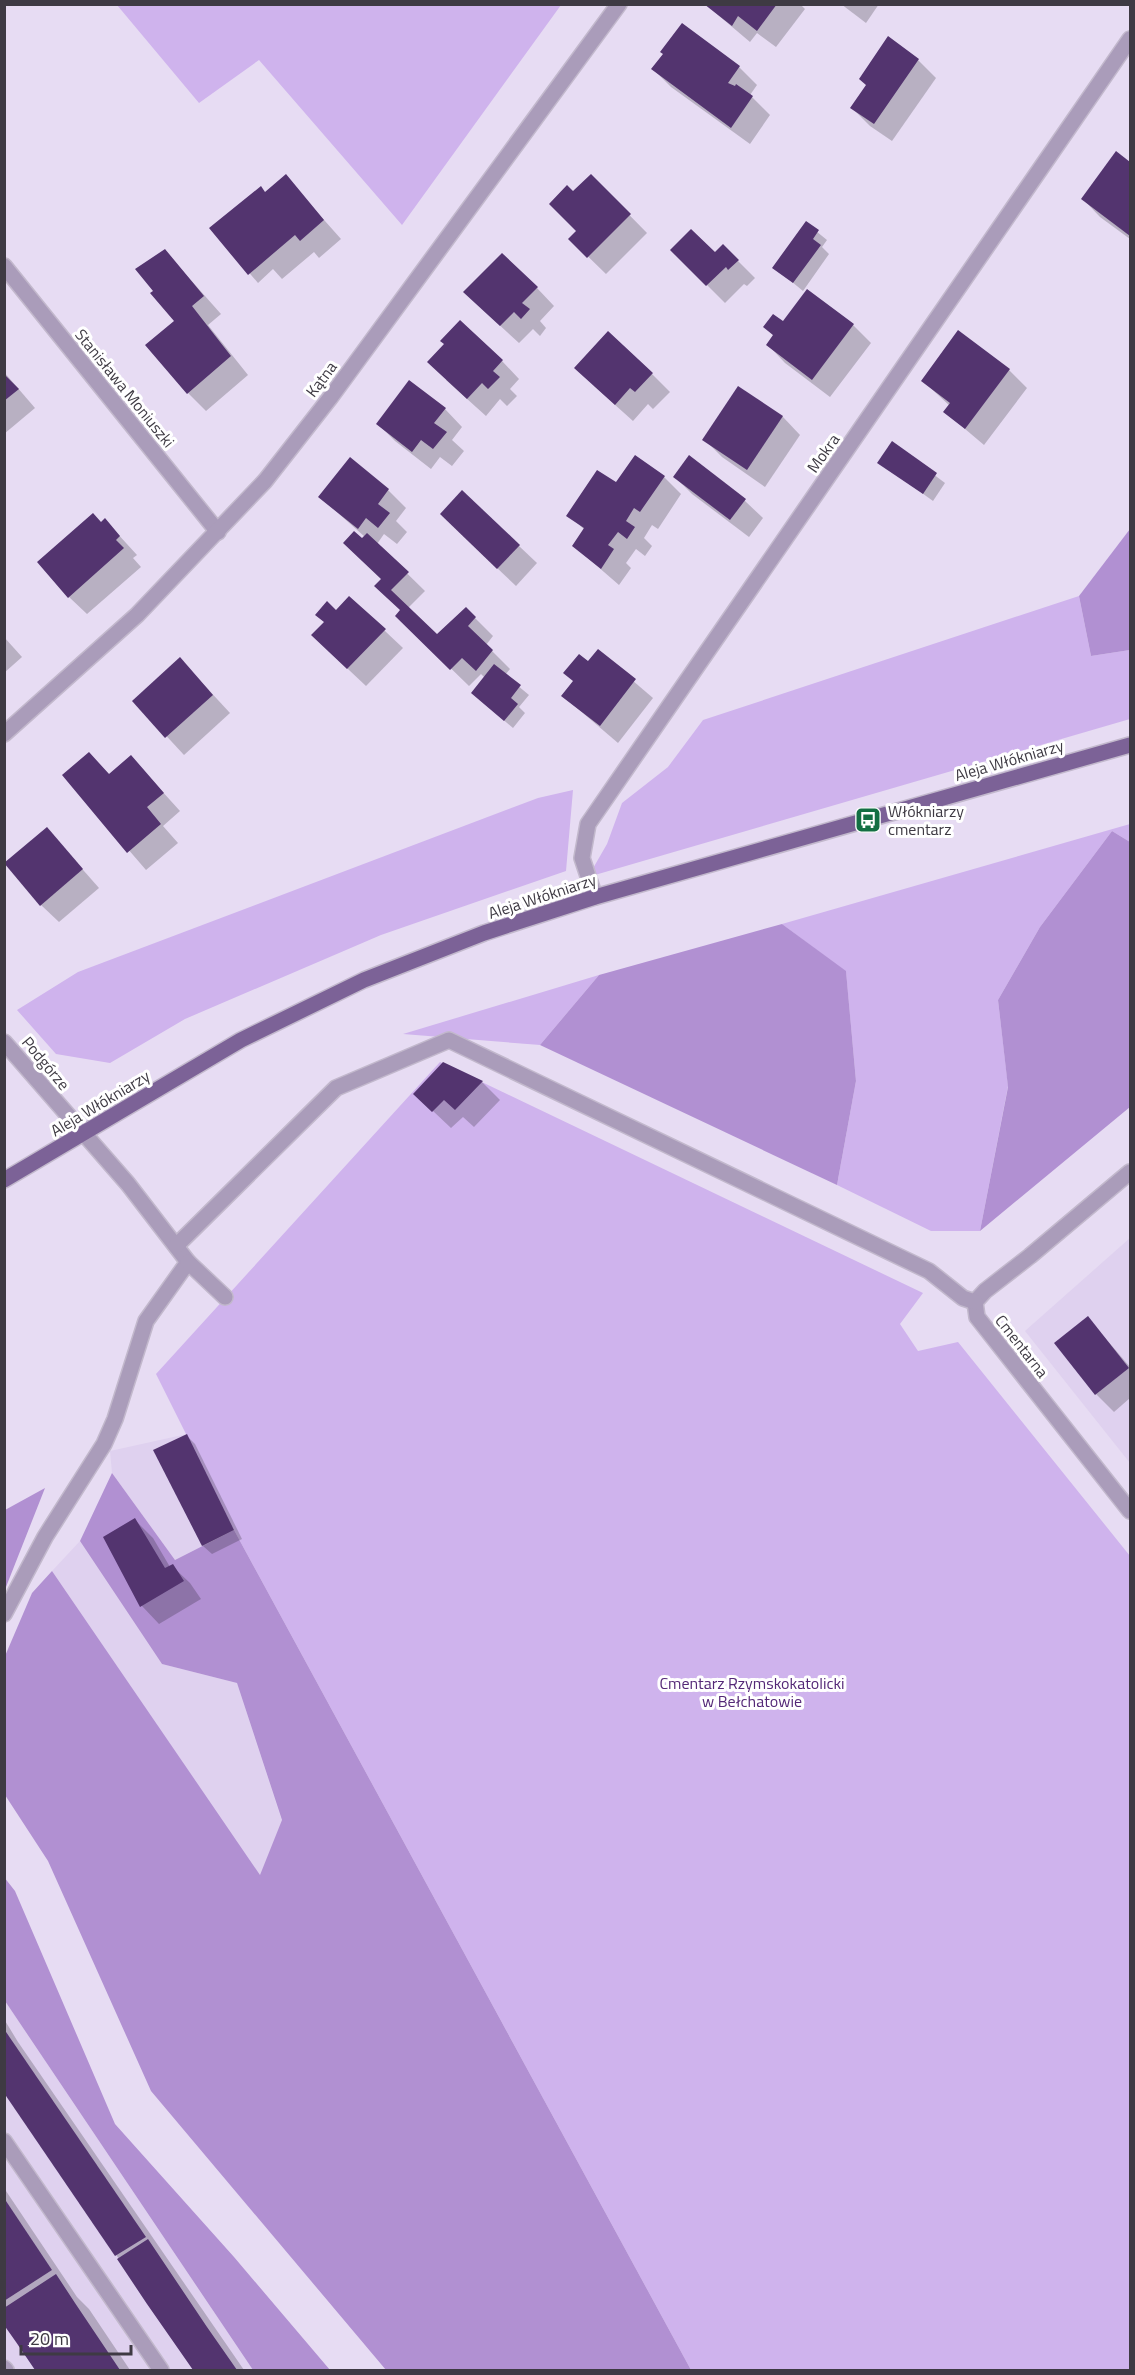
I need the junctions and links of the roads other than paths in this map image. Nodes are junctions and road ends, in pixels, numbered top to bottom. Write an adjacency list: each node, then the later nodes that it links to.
1 (619, 4): 4 (street, Kątna)
2 (1131, 39): 7 (street, Mokra)
3 (4, 266): 4 (street, Stanisława Moniuszki)
4 (218, 532): 5 (street, Kątna)
5 (4, 734)
6 (1131, 745): 7 (main road, Aleja Włókniarzy)
7 (595, 897): 9 (main road, Aleja Włókniarzy)
8 (4, 1042): 9 (street, Podgórze)
9 (82, 1135): 11 (main road, Aleja Włókniarzy); 12 (street, Podgórze)
10 (1131, 1172): 15 (street)
11 (4, 1180)
12 (176, 1246): 13 (street, Podgórze); 15 (street)
13 (188, 1262): 14 (street); 17 (street)
14 (225, 1297)
15 (975, 1302): 16 (street, Cmentarna)
16 (1131, 1511)
17 (4, 1614)
18 (4, 2141): 19 (street)
19 (160, 2370)

